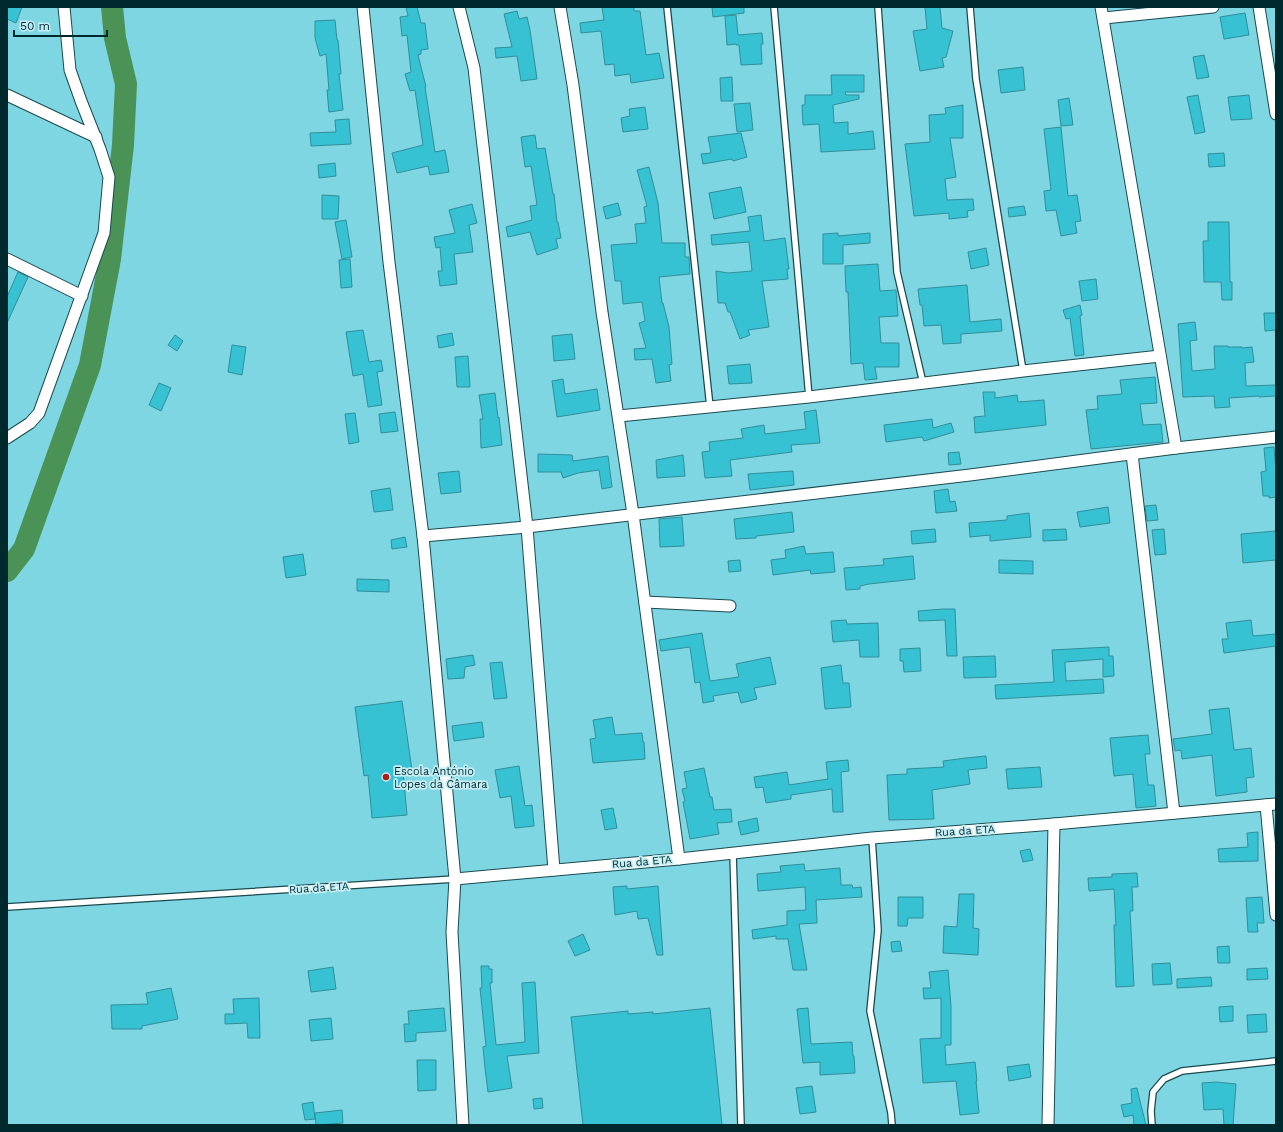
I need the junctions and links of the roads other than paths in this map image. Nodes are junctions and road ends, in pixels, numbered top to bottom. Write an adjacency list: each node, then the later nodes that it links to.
1 (64, 7): 15 (street)
2 (363, 7): 30 (street)
3 (459, 7): 29 (street)
4 (560, 7): 23 (street)
5 (667, 7): 22 (lane)
6 (774, 7): 21 (lane)
7 (878, 7): 20 (lane)
8 (970, 7): 19 (lane)
9 (1213, 7): 11 (street)
10 (1259, 7): 14 (street)
11 (1136, 11): 12 (street)
12 (1102, 12): 18 (street)
13 (7, 95): 15 (street)
14 (1276, 114)
15 (96, 137): 17 (street)
16 (7, 259): 17 (street)
17 (82, 296): 24 (street)
18 (1160, 356): 19 (street); 26 (street)
19 (1023, 371): 20 (street)
20 (923, 383): 21 (street)
21 (809, 397): 22 (street)
22 (710, 407): 23 (street)
23 (619, 416): 28 (street)
24 (8, 436)
25 (1276, 437): 26 (street)
26 (1176, 448): 27 (street)
27 (1132, 454): 28 (street); 34 (street)
28 (633, 514): 29 (street); 31 (street)
29 (527, 527): 30 (street); 39 (street)
30 (423, 536): 40 (street)
31 (645, 602): 32 (street); 38 (street)
32 (730, 606)
33 (1271, 804): 34 (street, Rua da ETA); 42 (street)
34 (1174, 813): 35 (street, Rua da ETA)
35 (1054, 824): 36 (street, Rua da ETA); 47 (street)
36 (872, 838): 37 (street, Rua da ETA); 46 (lane)
37 (734, 853): 38 (street, Rua da ETA); 45 (lane)
38 (678, 859): 39 (street, Rua da ETA)
39 (554, 870): 40 (street, Rua da ETA)
40 (455, 879): 41 (lane, Rua da ETA); 44 (street)
41 (7, 907)
42 (1276, 915)
43 (1276, 1061): 48 (lane)
44 (463, 1125)
45 (742, 1125)
46 (892, 1125)
47 (1048, 1125)
48 (1152, 1125)

